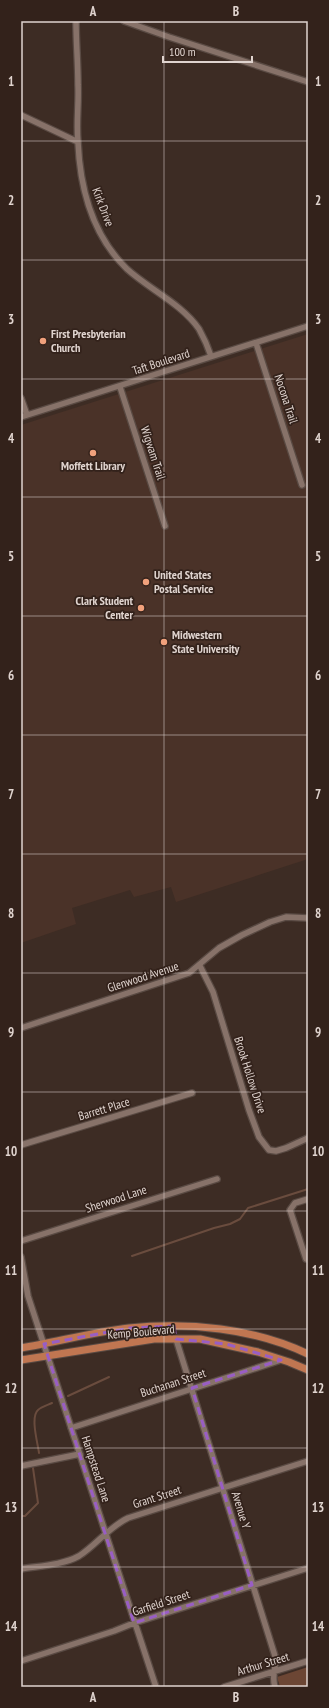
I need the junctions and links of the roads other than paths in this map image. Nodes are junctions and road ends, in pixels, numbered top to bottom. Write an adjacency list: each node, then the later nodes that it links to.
1 (76, 21): 5 (street, Kirk Drive)
2 (124, 21): 3 (street)
3 (308, 82)
4 (21, 114): 5 (street)
5 (78, 142): 8 (street, Kirk Drive)
6 (308, 326): 7 (street, Taft Boulevard)
7 (256, 343): 8 (street, Taft Boulevard); 12 (street, Nocona Trail)
8 (211, 356): 9 (street, Taft Boulevard)
9 (120, 387): 11 (street, Taft Boulevard); 13 (street, Wigwam Trail)
10 (21, 398): 11 (street)
11 (24, 416)
12 (302, 485)
13 (165, 526)
14 (308, 918): 15 (street, Glenwood Avenue)
15 (200, 966): 16 (street, Glenwood Avenue); 18 (street, Brook Hollow Drive)
16 (21, 1028)
17 (192, 1093): 19 (street, Barrett Place)
18 (308, 1138)
19 (21, 1145)
20 (218, 1179): 22 (street, Sherwood Lane)
21 (308, 1199): 24 (street)
22 (21, 1241)
23 (21, 1257): 27 (street, Hampstead Lane)
24 (308, 1259)
25 (174, 1326): 26 (main road); 27 (main road, Kemp Boulevard); 29 (main road, Kemp Boulevard)
26 (176, 1339): 30 (main road, Kemp Boulevard); 32 (main road, Kemp Boulevard); 34 (street, Avenue Y)
27 (44, 1344): 28 (main road, Kemp Boulevard); 30 (street, Hampstead Lane)
28 (21, 1348)
29 (308, 1354)
30 (47, 1355): 31 (main road, Kemp Boulevard); 35 (street, Hampstead Lane)
31 (21, 1360)
32 (281, 1360): 33 (main road, Kemp Boulevard); 34 (street, Buchanan Street)
33 (308, 1370)
34 (192, 1388): 35 (street, Buchanan Street); 39 (street, Avenue Y)
35 (71, 1428): 36 (street, Hampstead Lane)
36 (80, 1454): 38 (street); 40 (street, Hampstead Lane)
37 (308, 1461): 39 (street, Grant Street)
38 (21, 1466)
39 (223, 1488): 40 (street, Grant Street); 43 (street, Avenue Y)
40 (106, 1534): 42 (street, Grant Street); 44 (street, Hampstead Lane)
41 (308, 1568): 43 (street, Garfield Street)
42 (21, 1569)
43 (252, 1586): 44 (street, Garfield Street); 47 (street, Avenue Y)
44 (134, 1623): 45 (street, Garfield Street); 48 (street, Hampstead Lane)
45 (21, 1661)
46 (308, 1661): 47 (street, Arthur Street)
47 (273, 1673): 49 (street, Arthur Street); 50 (street, Avenue Y)
48 (156, 1687)
49 (224, 1687)
50 (275, 1687)

